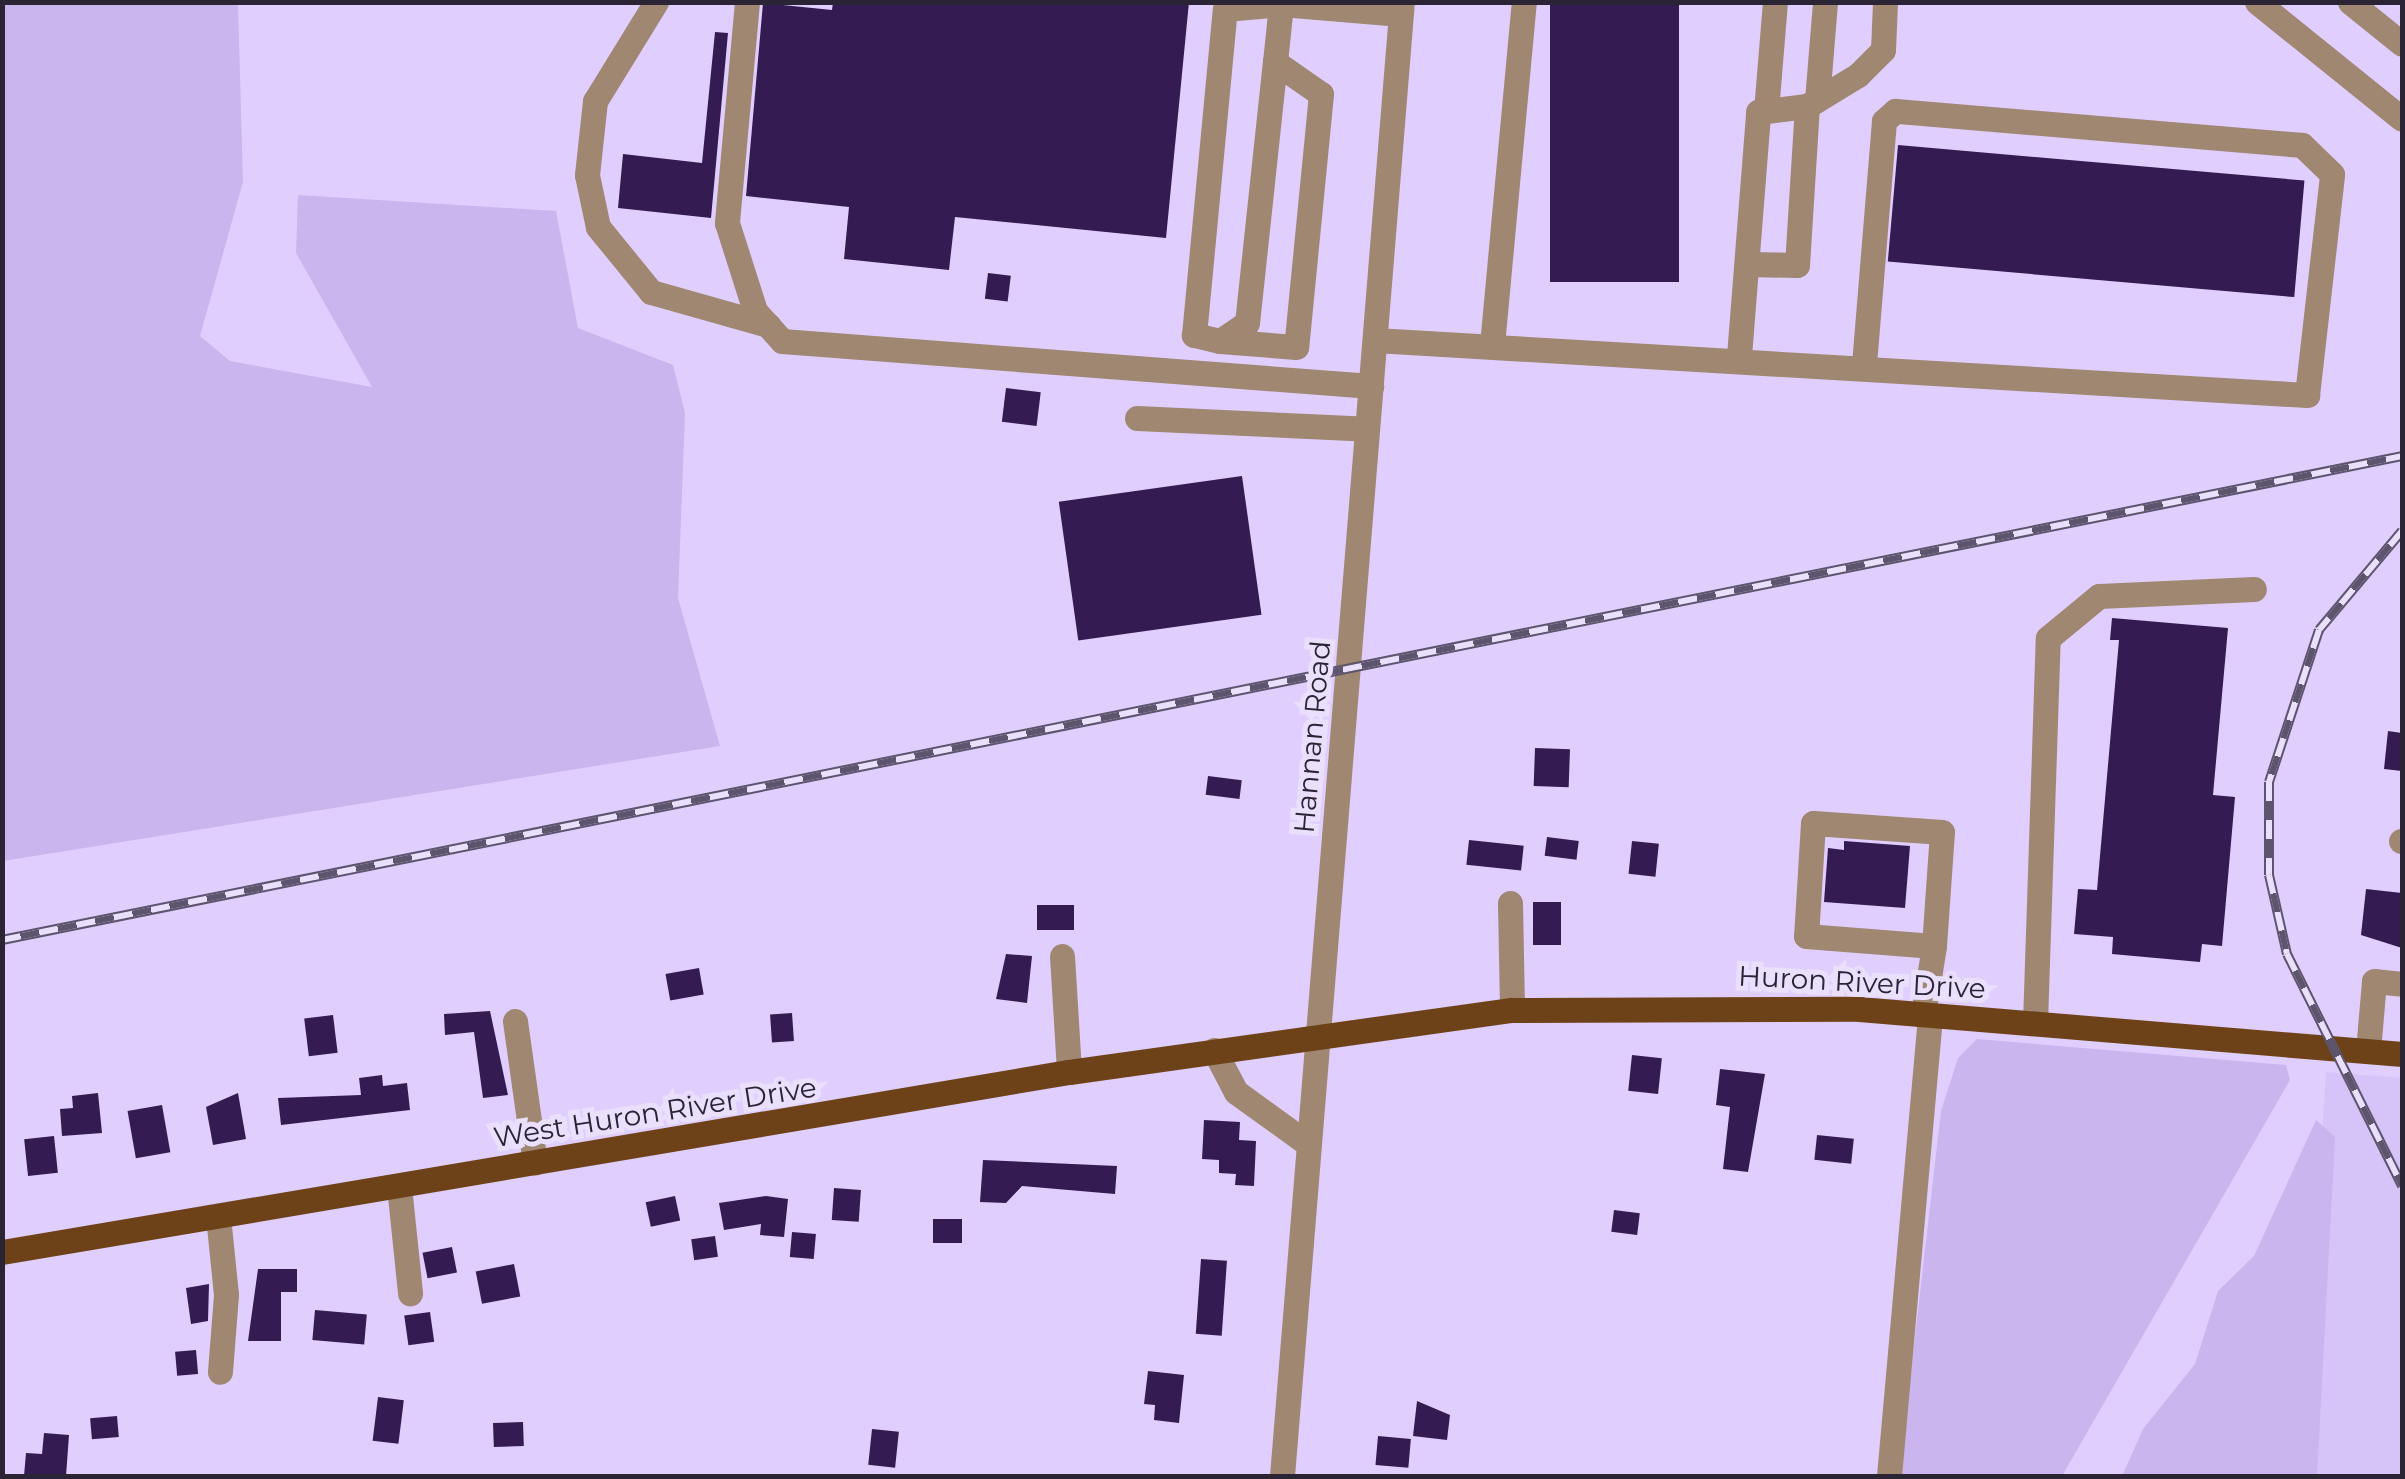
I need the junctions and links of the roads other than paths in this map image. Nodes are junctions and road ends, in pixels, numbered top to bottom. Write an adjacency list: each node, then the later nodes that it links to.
1 (656, 2): 17 (street)
2 (747, 2): 17 (street)
3 (1524, 2): 20 (street)
4 (1775, 2): 14 (street)
5 (1825, 2): 13 (street)
6 (1886, 2): 13 (street)
7 (2257, 2): 15 (street)
8 (2350, 2): 11 (street)
9 (1281, 4): 10 (street); 12 (street); 18 (street)
10 (1402, 8): 19 (street, Hannan Road)
11 (2402, 44)
12 (1275, 62): 18 (street); 18 (street)
13 (1812, 103): 14 (street); 16 (street)
14 (1766, 111): 16 (street)
15 (2402, 119)
16 (1746, 264): 21 (street)
17 (768, 324): 23 (street)
18 (1207, 338): 23 (street)
19 (1374, 340): 20 (street); 24 (street, Hannan Road)
20 (1492, 346): 21 (street)
21 (1740, 356): 22 (street)
22 (1864, 362): 22 (street)
23 (1217, 370): 24 (street)
24 (1371, 386): 26 (street, Hannan Road)
25 (1137, 418): 26 (street)
26 (1367, 429): 36 (street, Hannan Road)
27 (2254, 589): 35 (street)
28 (1510, 903): 32 (street)
29 (1934, 946): 29 (street); 33 (street)
30 (1062, 956): 40 (street)
31 (2402, 984): 38 (street)
32 (1512, 1010): 33 (main road, Huron River Drive); 36 (main road, Huron River Drive)
33 (1926, 1015): 35 (main road, Huron River Drive); 49 (street)
34 (515, 1021): 42 (street)
35 (2034, 1024): 38 (main road, Huron River Drive)
36 (1318, 1032): 37 (main road, West Huron River Drive); 41 (street, Hannan Road)
37 (1214, 1050): 40 (main road, West Huron River Drive); 41 (street)
38 (2368, 1052): 39 (main road, Huron River Drive)
39 (2402, 1054)
40 (1069, 1072): 42 (main road, West Huron River Drive)
41 (1308, 1144): 48 (street, Hannan Road)
42 (535, 1163): 43 (main road, West Huron River Drive)
43 (399, 1186): 44 (main road, West Huron River Drive); 46 (street)
44 (218, 1216): 45 (main road, West Huron River Drive); 47 (street)
45 (2, 1252)
46 (410, 1293)
47 (220, 1372)
48 (1282, 1476)
49 (1889, 1476)

